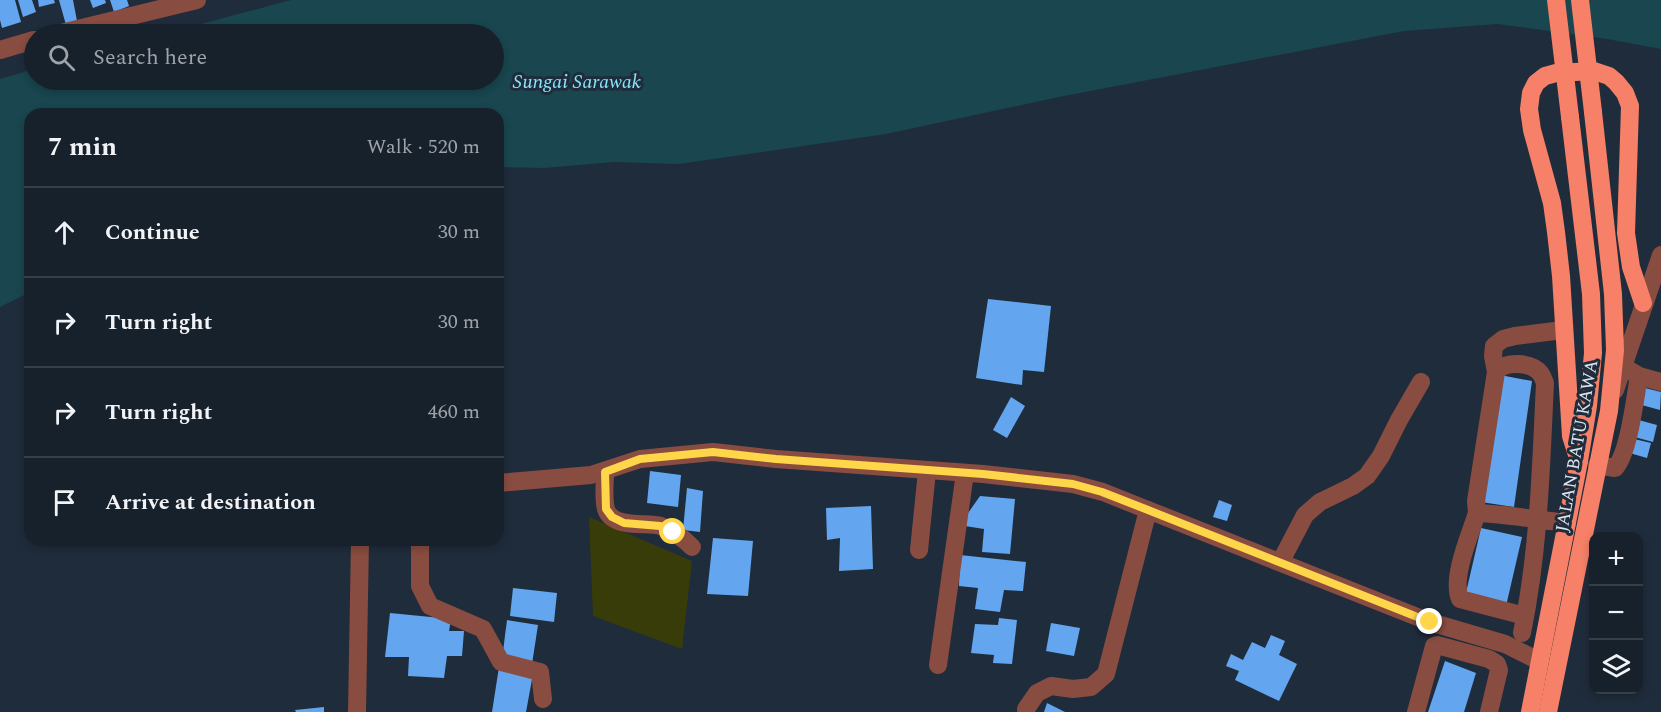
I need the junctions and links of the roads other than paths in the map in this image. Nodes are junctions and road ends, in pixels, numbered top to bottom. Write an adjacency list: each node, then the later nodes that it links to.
1 (198, 0): 4 (street)
2 (1556, 0): 17 (highway, JALAN BATU KAWA, bridge)
3 (1580, 0): 16 (highway, JALAN BATU KAWA, bridge)
4 (168, 4): 5 (street)
5 (97, 24)
6 (24, 43): 7 (street)
7 (0, 50)
8 (1661, 255): 9 (street)
9 (1643, 277): 10 (highway); 11 (highway)
10 (1643, 303): 12 (street)
11 (1563, 330): 13 (street); 17 (highway)
12 (1631, 371): 15 (street); 16 (street); 17 (street)
13 (1496, 372): 23 (street); 24 (street)
14 (1421, 382): 30 (street)
15 (1661, 382)
16 (1610, 402): 17 (highway, JALAN BATU KAWA)
17 (1588, 463): 25 (highway, JALAN BATU KAWA); 43 (highway, JALAN BATU KAWA)
18 (927, 471): 19 (street); 20 (street); 29 (street)
19 (605, 472): 21 (street); 28 (street)
20 (965, 473): 22 (street); 36 (street)
21 (504, 482)
22 (1148, 510): 30 (street); 38 (street)
23 (1477, 513): 24 (street); 32 (street)
24 (1538, 520): 25 (street); 32 (street)
25 (1567, 523): 31 (highway, JALAN BATU KAWA)
26 (360, 546): 39 (street)
27 (420, 546): 37 (street)
28 (692, 547)
29 (919, 550)
30 (1281, 561): 33 (street)
31 (1549, 612): 32 (street); 35 (highway, JALAN BATU KAWA)
32 (1523, 625): 34 (street)
33 (1454, 640): 34 (street); 40 (street); 41 (street)
34 (1505, 644): 35 (street)
35 (1539, 661): 42 (highway, JALAN BATU KAWA)
36 (938, 664)
37 (543, 699)
38 (1026, 709)
39 (357, 712)
40 (1416, 712)
41 (1489, 712)
42 (1530, 712)
43 (1548, 712)

